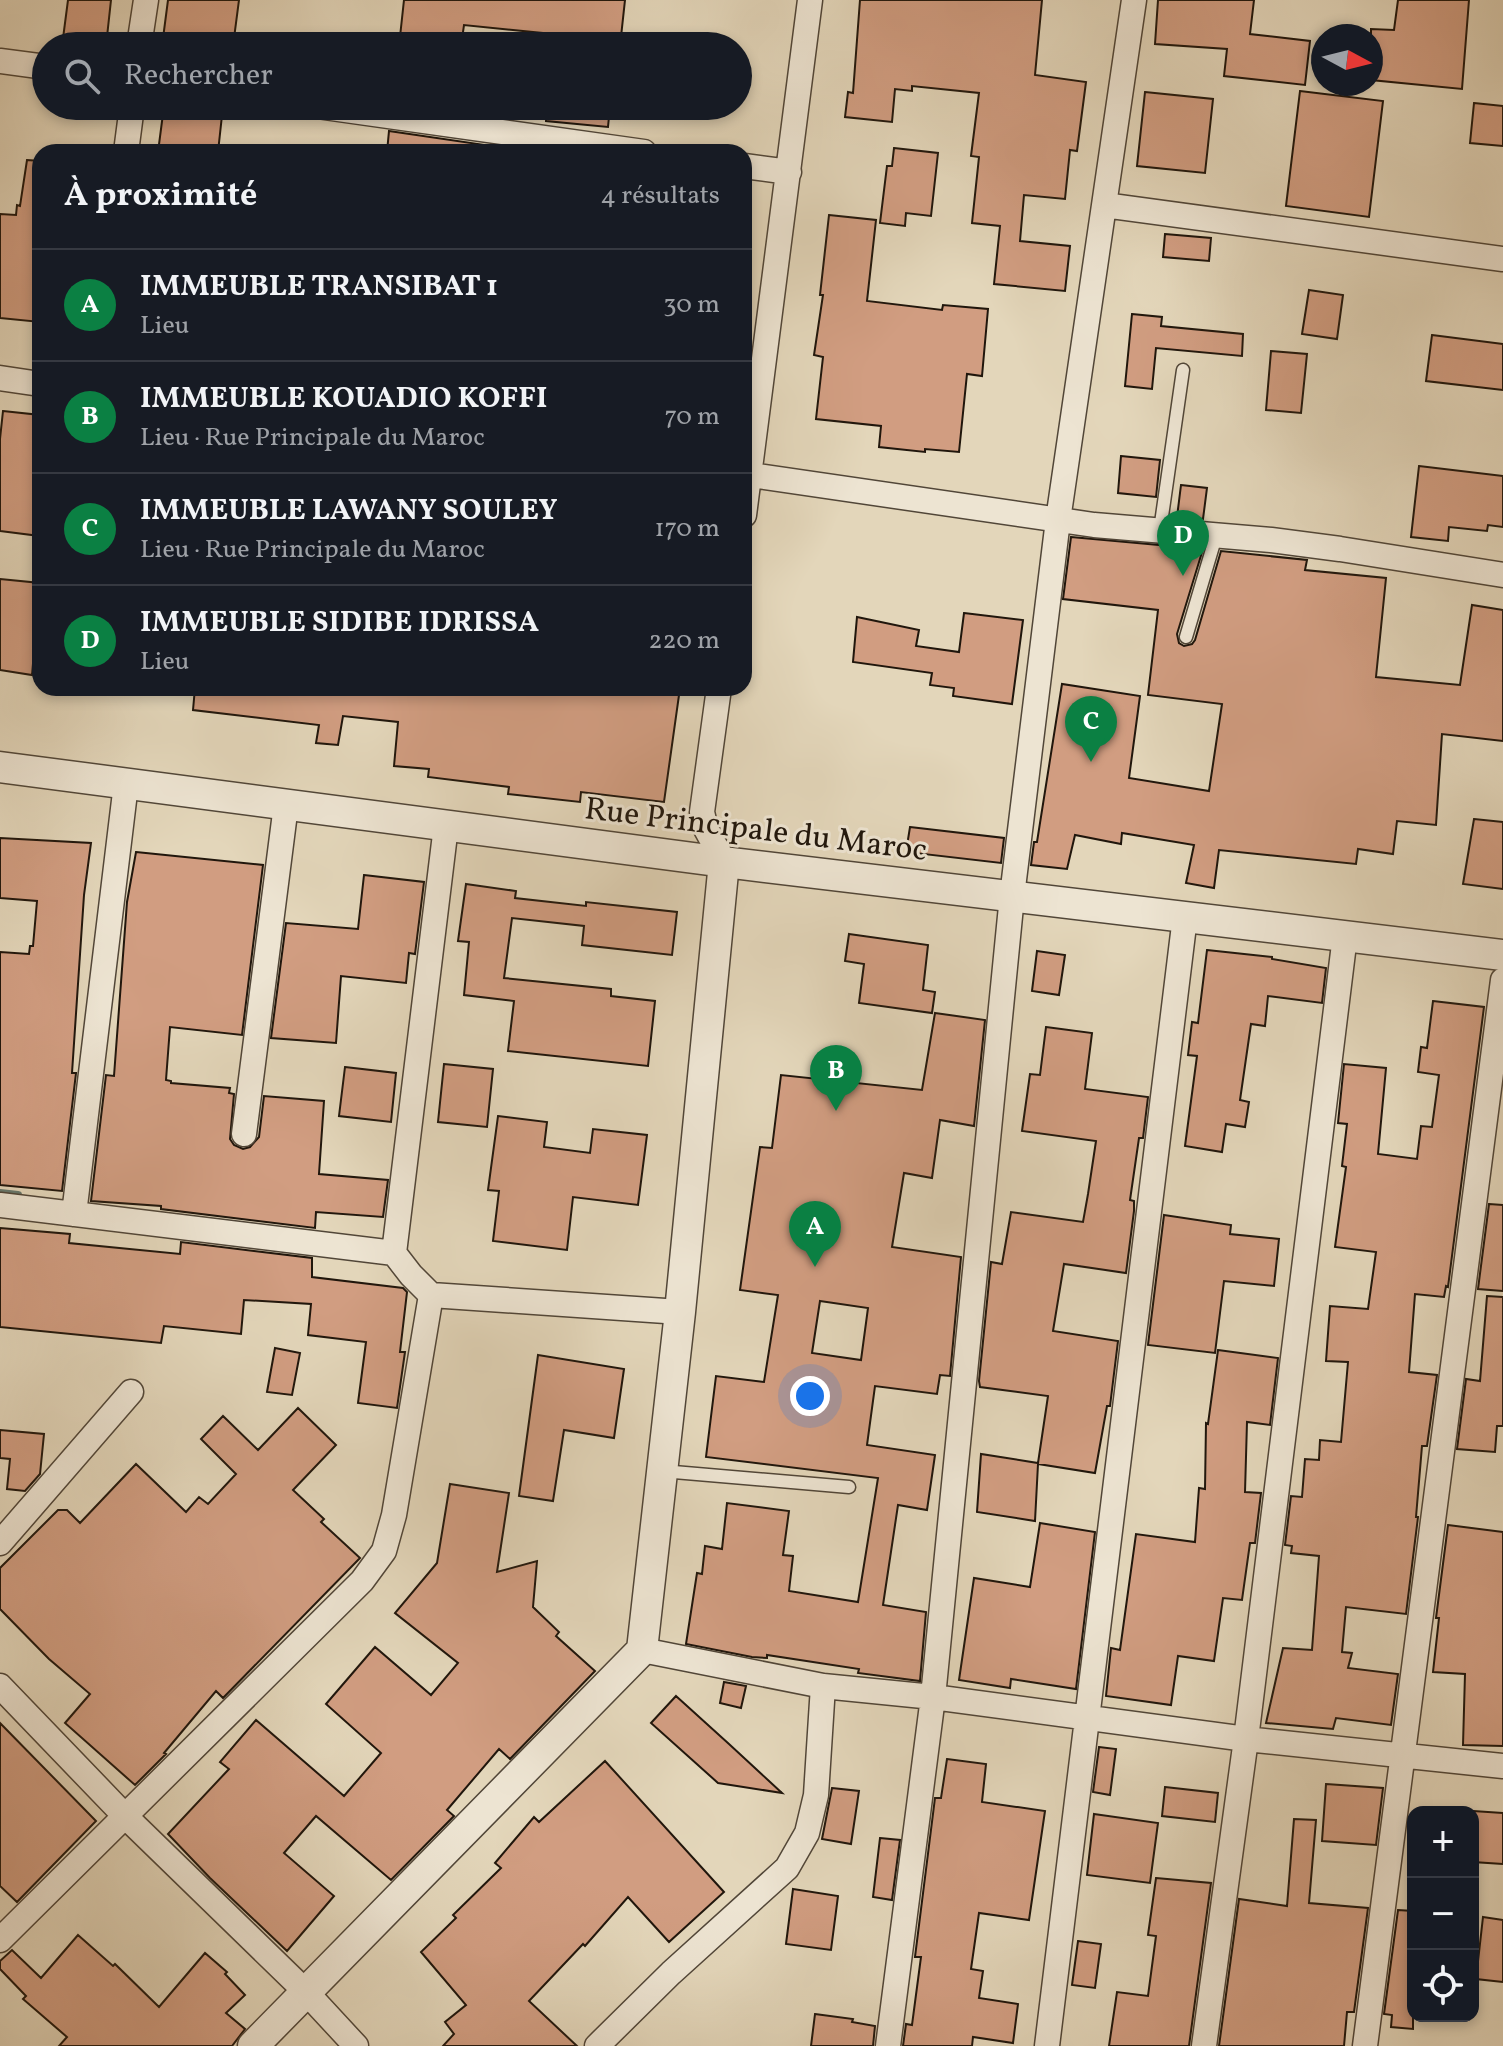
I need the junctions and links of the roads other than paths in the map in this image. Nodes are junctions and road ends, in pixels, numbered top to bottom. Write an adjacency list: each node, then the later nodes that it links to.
1 (146, 0): 4 (street)
2 (810, 0): 12 (street)
3 (1134, 0): 13 (street)
4 (141, 32)
5 (0, 61): 6 (street)
6 (32, 65)
7 (130, 120): 9 (street)
8 (417, 120): 10 (street)
9 (127, 144)
10 (587, 144)
11 (752, 167): 12 (street)
12 (789, 172): 18 (street)
13 (1104, 205): 14 (street); 20 (street)
14 (1503, 259)
15 (1183, 370): 21 (lane)
16 (0, 378): 17 (street)
17 (32, 383)
18 (752, 439)
19 (752, 476): 20 (street)
20 (1058, 520): 21 (street); 31 (street)
21 (1160, 530): 22 (street)
22 (1216, 536): 23 (street); 24 (lane)
23 (1503, 575)
24 (1186, 637)
25 (718, 696): 30 (street)
26 (0, 767): 27 (street, Rue Principale du Maroc)
27 (126, 784): 28 (street, Rue Principale du Maroc); 38 (street)
28 (286, 805): 29 (street, Rue Principale du Maroc); 36 (street)
29 (446, 826): 30 (street, Rue Principale du Maroc); 39 (street)
30 (724, 862): 31 (street, Rue Principale du Maroc); 41 (street)
31 (1012, 896): 32 (street, Rue Principale du Maroc); 49 (street)
32 (1185, 917): 33 (street, Rue Principale du Maroc); 50 (street)
33 (1345, 936): 34 (street, Rue Principale du Maroc); 51 (street)
34 (1503, 955)
35 (1503, 980): 52 (street)
36 (244, 1134)
37 (0, 1205): 38 (street)
38 (74, 1214): 39 (street)
39 (394, 1253): 40 (street)
40 (431, 1295): 41 (street); 54 (street)
41 (680, 1312): 43 (street)
42 (131, 1392): 45 (street)
43 (662, 1471): 44 (lane); 46 (street)
44 (849, 1487)
45 (0, 1543)
46 (642, 1650): 48 (street); 56 (street)
47 (0, 1686): 54 (street)
48 (823, 1686): 49 (street); 59 (street)
49 (933, 1697): 50 (street); 60 (street)
50 (1088, 1719): 51 (street); 61 (street)
51 (1246, 1739): 52 (street); 62 (street)
52 (1404, 1754): 53 (street); 63 (street)
53 (1503, 1766)
54 (124, 1815): 55 (street); 56 (street)
55 (0, 1940)
56 (306, 1992): 57 (street); 58 (street)
57 (253, 2046)
58 (356, 2046)
59 (597, 2046)
60 (888, 2046)
61 (1047, 2046)
62 (1204, 2046)
63 (1365, 2046)

